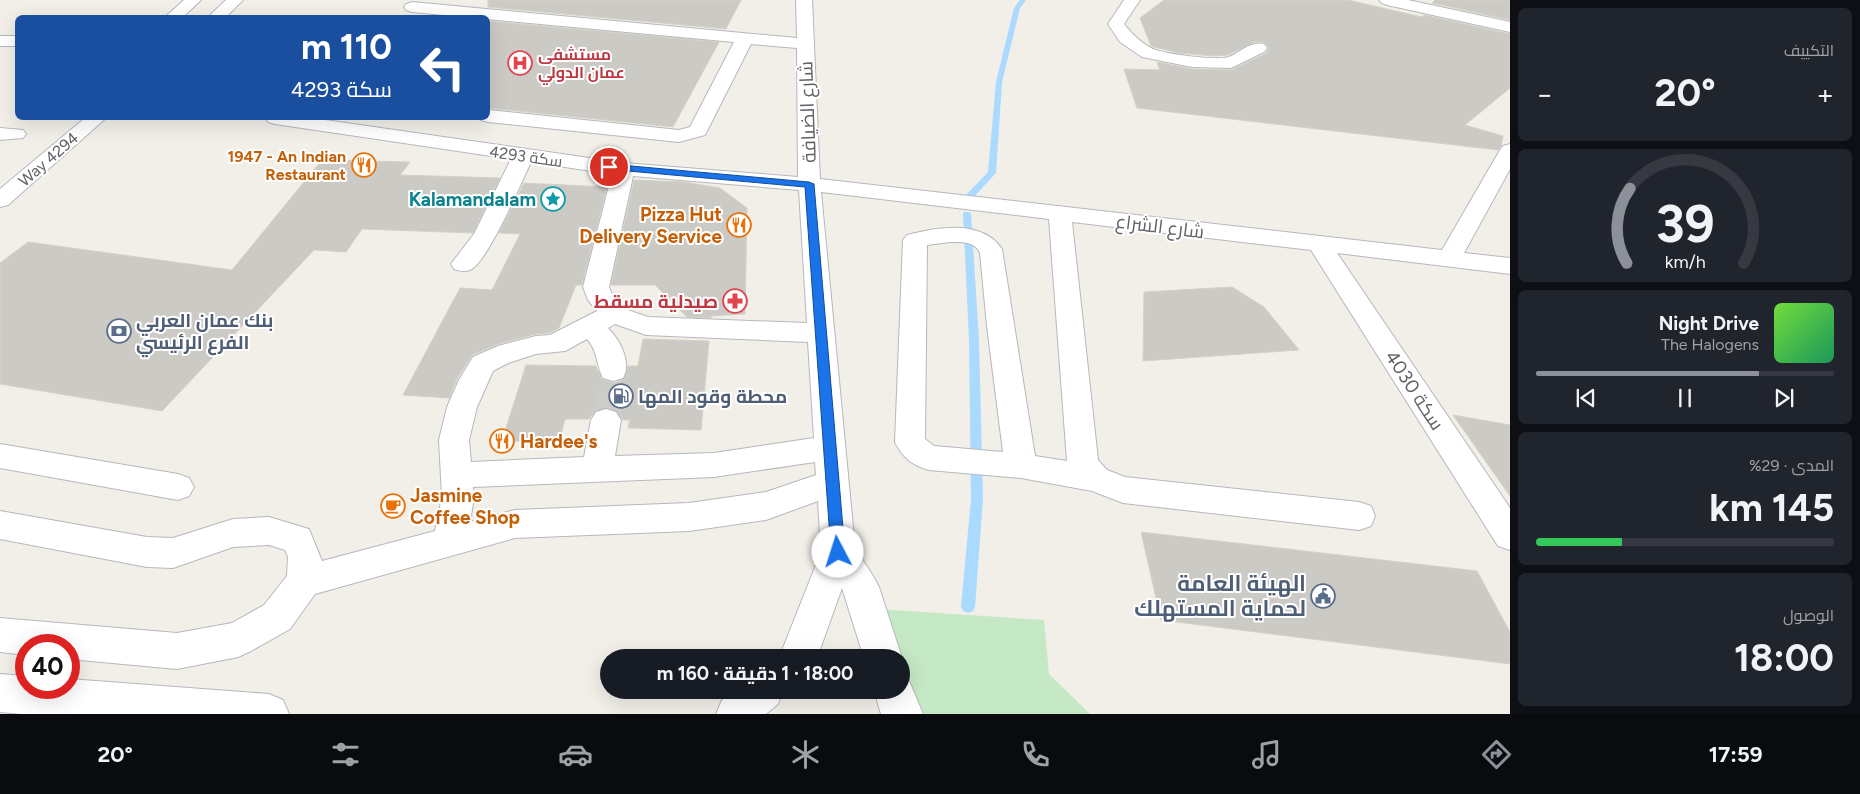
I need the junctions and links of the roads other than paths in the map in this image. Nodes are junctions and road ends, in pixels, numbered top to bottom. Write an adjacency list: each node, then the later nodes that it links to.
1 (193, 0): 7 (street)
2 (235, 0): 8 (street)
3 (804, 0): 15 (street, شارع الضيافة)
4 (1132, 0): 16 (street)
5 (1387, 0): 11 (street)
6 (412, 8): 9 (street)
7 (176, 15)
8 (218, 15)
9 (490, 15)
10 (490, 15): 12 (street)
11 (1510, 27)
12 (745, 38): 15 (street); 17 (street)
13 (0, 41): 14 (street)
14 (15, 41)
15 (805, 44): 23 (street, شارع الضيافة)
16 (1258, 48)
17 (490, 116)
18 (94, 120): 24 (street, Way 4294)
19 (296, 120): 21 (street, سكة 4293)
20 (1510, 150): 27 (street)
21 (524, 156): 22 (street, سكة 4293); 28 (street)
22 (624, 169): 23 (street, سكة 4293); 30 (street)
23 (809, 184): 25 (street, شارع الشراع); 31 (street, شارع الضيافة)
24 (0, 200)
25 (1060, 214): 26 (street, شارع الشراع); 39 (street)
26 (1320, 244): 27 (street, شارع الشراع); 44 (street, سكة 4030)
27 (1449, 259): 29 (street, شارع الشراع)
28 (463, 264)
29 (1510, 266)
30 (602, 320): 31 (street); 32 (street); 38 (street)
31 (820, 334): 34 (street, شارع الضيافة)
32 (613, 372)
33 (606, 420): 37 (street)
34 (830, 448): 37 (street); 40 (street, شارع الضيافة)
35 (0, 456): 41 (street)
36 (1021, 466): 36 (street); 39 (street)
37 (597, 470): 38 (street)
38 (458, 475): 45 (street)
39 (1096, 479): 42 (street)
40 (832, 482): 45 (street); 46 (street, شارع الضيافة)
41 (178, 487)
42 (1359, 516)
43 (0, 525): 47 (street)
44 (1510, 536)
45 (449, 542): 47 (street)
46 (838, 552): 49 (street); 50 (street)
47 (304, 581): 48 (street)
48 (0, 635)
49 (801, 649)
50 (879, 649)
51 (0, 693): 54 (street)
52 (754, 699): 55 (street)
53 (896, 699): 56 (street)
54 (269, 714)
55 (736, 714)
56 (903, 714)

